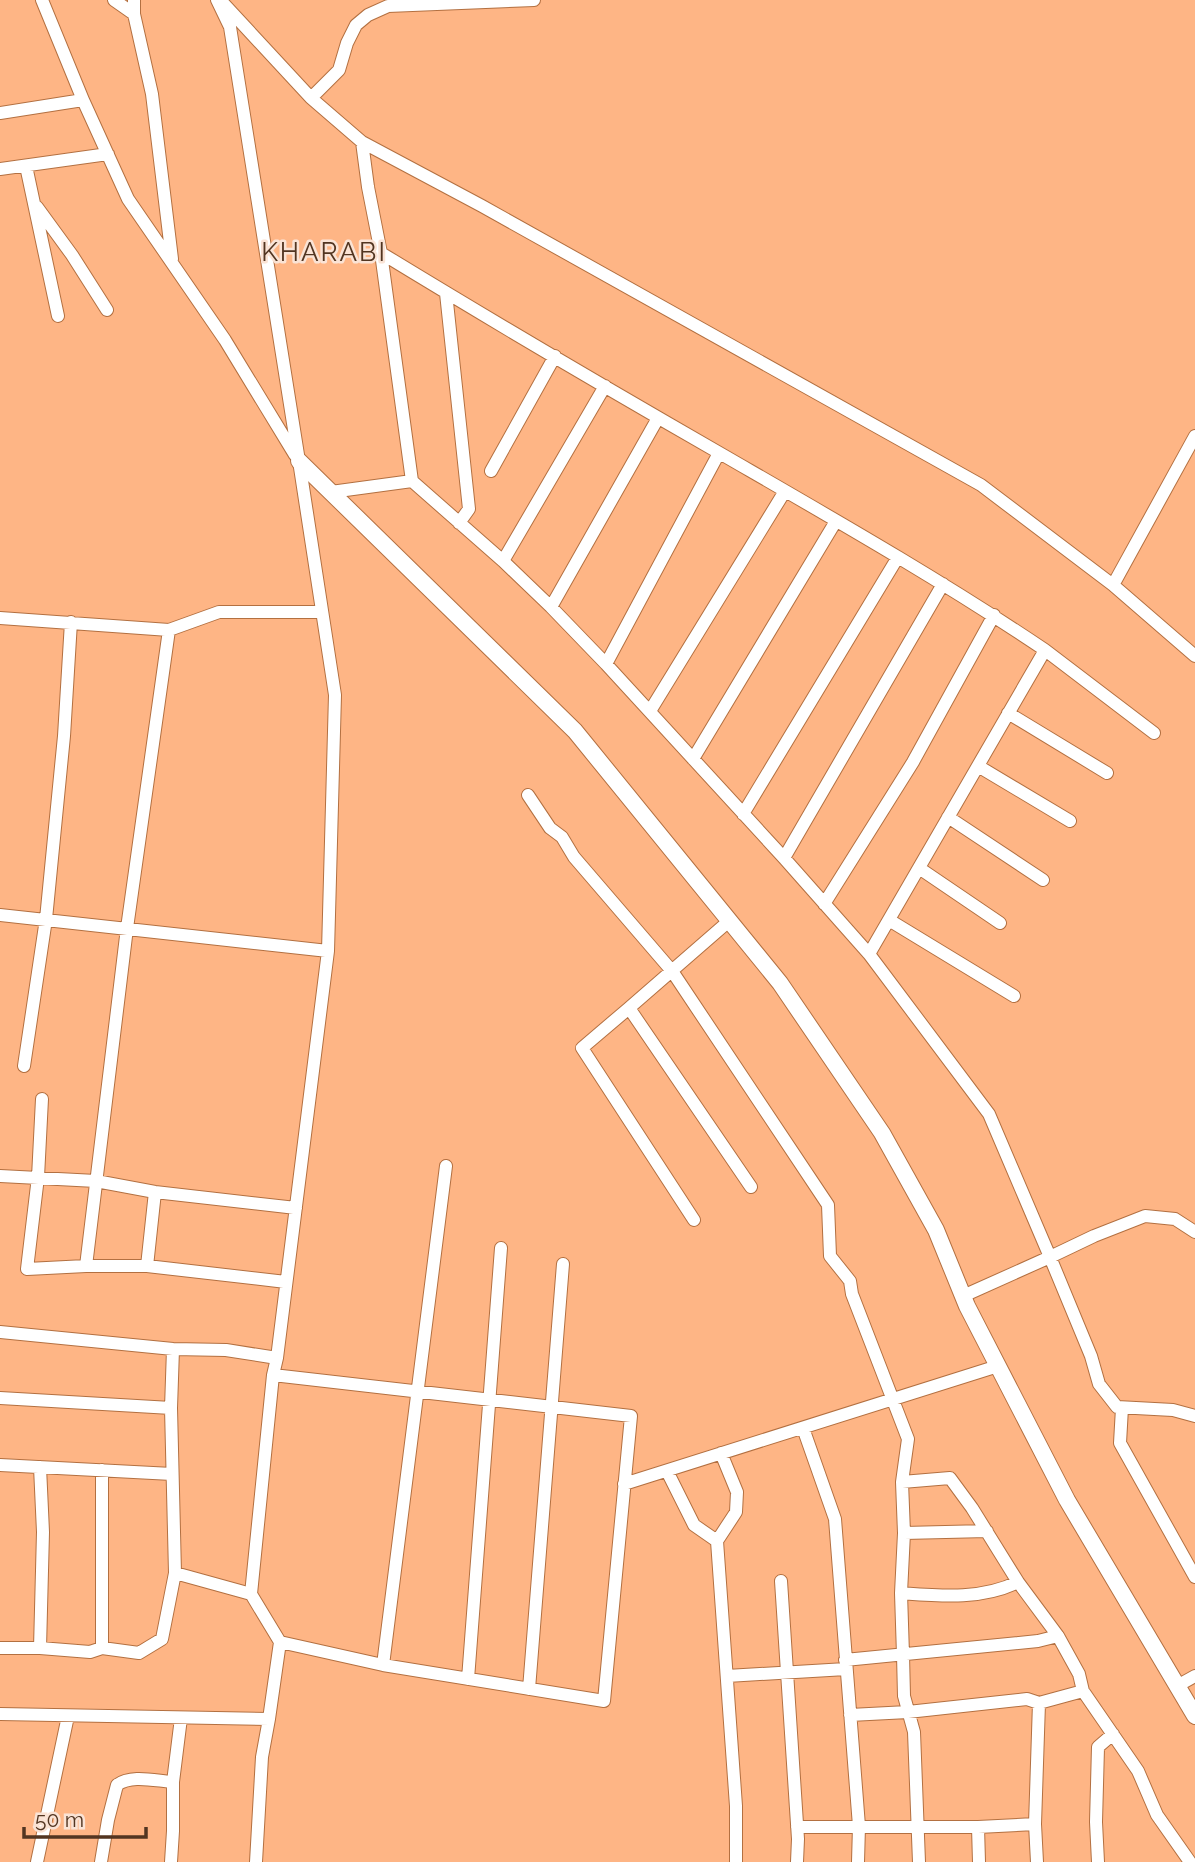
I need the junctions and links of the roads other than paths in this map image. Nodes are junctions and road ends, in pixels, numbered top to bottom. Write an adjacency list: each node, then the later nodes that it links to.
1 (42, 0): 8 (street)
2 (114, 0): 6 (street)
3 (134, 0): 6 (street)
4 (219, 0): 7 (street); 25 (street)
5 (534, 0): 7 (street)
6 (134, 14): 16 (street)
7 (311, 98): 10 (street)
8 (83, 100): 9 (street); 11 (street)
9 (0, 112)
10 (362, 142): 15 (street); 35 (street)
11 (108, 154): 12 (street); 16 (street)
12 (26, 166): 13 (street); 14 (street)
13 (0, 169)
14 (34, 204): 18 (street); 19 (street)
15 (381, 253): 17 (street); 27 (street)
16 (172, 264): 25 (street)
17 (446, 293): 20 (street); 31 (street)
18 (107, 310)
19 (58, 316)
20 (555, 356): 21 (street); 26 (street)
21 (605, 386): 22 (street); 33 (street)
22 (658, 418): 24 (street); 36 (street)
23 (1195, 436): 35 (street)
24 (719, 453): 28 (street); 44 (street)
25 (299, 461): 29 (street); 37 (street)
26 (491, 471)
27 (412, 481): 29 (street); 31 (street)
28 (785, 491): 30 (street); 45 (street)
29 (331, 492): 62 (street)
30 (836, 521): 32 (street); 48 (street)
31 (459, 523): 33 (street)
32 (898, 557): 34 (street); 52 (street)
33 (503, 561): 36 (street)
34 (943, 584): 38 (street); 55 (street)
35 (1113, 585): 43 (street)
36 (551, 607): 44 (street)
37 (322, 612): 41 (street); 65 (street)
38 (994, 615): 42 (street); 58 (street)
39 (0, 618): 40 (street)
40 (71, 622): 41 (street); 60 (street)
41 (169, 629): 64 (street)
42 (1045, 650): 46 (street); 47 (street)
43 (1195, 656)
44 (606, 664): 45 (street)
45 (650, 711): 48 (street)
46 (1008, 713): 49 (street); 50 (street)
47 (1154, 733)
48 (693, 758): 52 (street)
49 (978, 766): 53 (street); 54 (street)
50 (1107, 773)
51 (528, 794): 67 (street)
52 (743, 814): 55 (street)
53 (948, 817): 56 (street); 57 (street)
54 (1070, 821)
55 (784, 858): 58 (street)
56 (919, 868): 61 (street); 63 (street)
57 (1043, 880)
58 (824, 904): 66 (street)
59 (0, 915): 60 (street)
60 (46, 919): 64 (street); 70 (street)
61 (889, 920): 66 (street); 68 (street)
62 (729, 921): 67 (street); 87 (street)
63 (1000, 923)
64 (127, 928): 65 (street); 75 (street)
65 (328, 951): 78 (street)
66 (869, 954): 82 (street)
67 (672, 971): 69 (street); 95 (street)
68 (1014, 996)
69 (629, 1008): 76 (street); 79 (street)
70 (24, 1066)
71 (42, 1099): 74 (street)
72 (446, 1166): 93 (street)
73 (0, 1175): 74 (street)
74 (38, 1177): 75 (street); 84 (street)
75 (96, 1181): 77 (street); 84 (street)
76 (751, 1187)
77 (155, 1192): 78 (street); 85 (street)
78 (296, 1208): 86 (street)
79 (694, 1220)
80 (1195, 1232): 82 (street)
81 (501, 1248): 96 (street)
82 (1050, 1257): 87 (street); 99 (street)
83 (563, 1264): 97 (street)
84 (86, 1266): 85 (street)
85 (147, 1266): 86 (street)
86 (286, 1282): 90 (street)
87 (963, 1296): 91 (street)
88 (0, 1332): 89 (street)
89 (173, 1349): 90 (street); 98 (street)
90 (276, 1358): 92 (street)
91 (998, 1366): 95 (street); 131 (street)
92 (273, 1375): 93 (street); 118 (street)
93 (418, 1392): 96 (street); 126 (street)
94 (0, 1398): 98 (street)
95 (893, 1399): 101 (street); 108 (street)
96 (489, 1400): 97 (street); 130 (street)
97 (551, 1407): 109 (street); 132 (street)
98 (171, 1408): 107 (street)
99 (1122, 1408): 100 (street); 114 (street)
100 (1195, 1416)
101 (803, 1428): 102 (street); 125 (street)
102 (721, 1453): 106 (street); 112 (street)
103 (0, 1465): 104 (street)
104 (40, 1467): 105 (street); 122 (street)
105 (102, 1470): 107 (street); 123 (street)
106 (667, 1471): 109 (street); 112 (street)
107 (172, 1474): 113 (street)
108 (902, 1482): 110 (street); 111 (street)
109 (624, 1484): 132 (street)
110 (987, 1531): 111 (street); 116 (street)
111 (904, 1533): 117 (street)
112 (717, 1541): 128 (street)
113 (175, 1573): 118 (street); 123 (street)
114 (1195, 1577)
115 (781, 1581): 127 (street)
116 (1018, 1582): 117 (street); 119 (street)
117 (901, 1593): 124 (street)
118 (251, 1594): 120 (street)
119 (1058, 1636): 124 (street); 133 (street)
120 (280, 1642): 126 (street); 141 (street)
121 (0, 1648): 122 (street)
122 (40, 1648): 123 (street)
123 (102, 1648)
124 (902, 1655): 125 (street); 135 (street)
125 (846, 1664): 127 (street); 137 (street)
126 (383, 1665): 130 (street)
127 (786, 1673): 128 (street); 146 (street)
128 (727, 1676): 153 (street)
129 (1195, 1676): 131 (street)
130 (467, 1679): 132 (street)
131 (1177, 1686): 139 (street)
132 (529, 1689)
133 (1083, 1691): 134 (street); 142 (street)
134 (1040, 1703): 135 (street); 144 (street)
135 (908, 1712): 137 (street); 147 (street)
136 (0, 1714): 138 (street)
137 (850, 1715): 145 (street)
138 (68, 1716): 140 (street); 149 (street)
139 (1195, 1716)
140 (181, 1718): 141 (street); 143 (street)
141 (269, 1719): 152 (street)
142 (1113, 1734): 159 (street); 160 (street)
143 (173, 1782): 150 (street); 151 (street)
144 (1035, 1824): 148 (street); 158 (street)
145 (859, 1826): 146 (street); 147 (street); 155 (street)
146 (797, 1827): 154 (street)
147 (918, 1827): 148 (street); 156 (street)
148 (978, 1827): 157 (street)
149 (37, 1862)
150 (101, 1862)
151 (171, 1862)
152 (256, 1862)
153 (736, 1862)
154 (797, 1862)
155 (858, 1862)
156 (919, 1862)
157 (979, 1862)
158 (1037, 1862)
159 (1098, 1862)
160 (1190, 1862)

